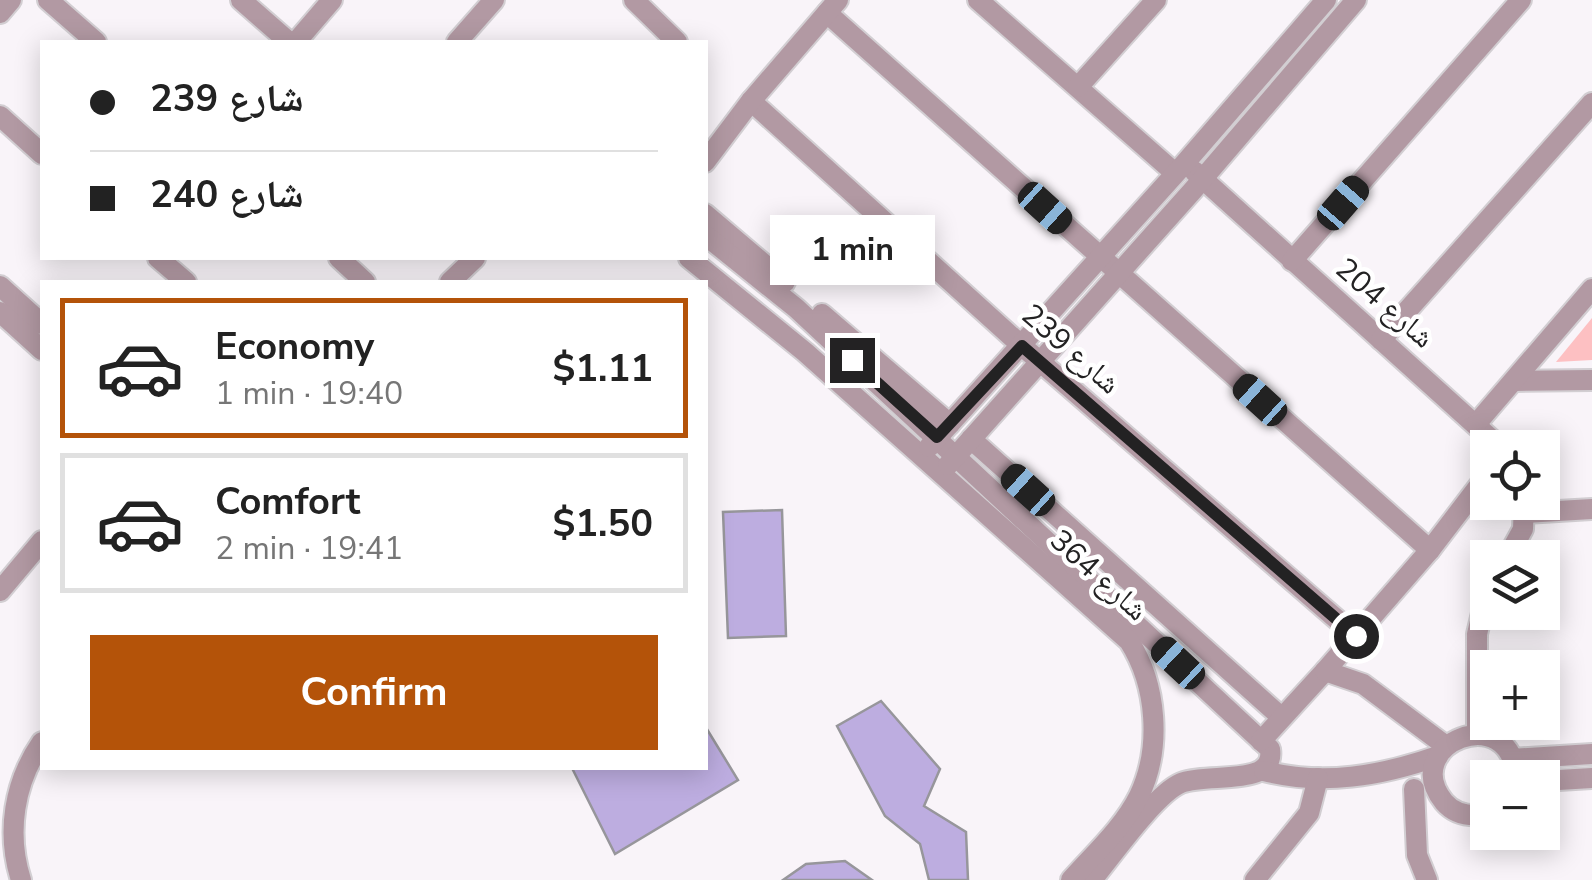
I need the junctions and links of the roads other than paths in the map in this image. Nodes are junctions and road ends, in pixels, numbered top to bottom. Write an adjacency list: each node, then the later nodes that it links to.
1 (11, 0): 13 (street)
2 (48, 0): 14 (street)
3 (241, 0): 15 (street)
4 (332, 0): 16 (street)
5 (494, 0): 17 (street)
6 (634, 0): 18 (street)
7 (1156, 0): 19 (street)
8 (1326, 0): 25 (street)
9 (1356, 0): 26 (street)
10 (1521, 0): 34 (street)
11 (981, 1): 19 (street, شارع 204)
12 (829, 6): 20 (street); 29 (street)
13 (0, 12)
14 (94, 40)
15 (290, 40)
16 (294, 40)
17 (459, 40)
18 (675, 40)
19 (1078, 87): 25 (street, شارع 204)
20 (752, 101): 24 (street); 44 (street, شارع 239)
21 (1592, 103): 43 (street)
22 (0, 116): 23 (street)
23 (40, 152)
24 (708, 158)
25 (1180, 168): 26 (street, شارع 204); 29 (street)
26 (1203, 179): 34 (street, شارع 204); 35 (street)
27 (708, 217): 50 (street)
28 (708, 237): 50 (street)
29 (1100, 257): 35 (street); 44 (street)
30 (160, 260): 36 (street)
31 (340, 260): 37 (street)
32 (474, 260): 38 (street)
33 (690, 260): 53 (street, شارع 364)
34 (1292, 261): 43 (street, شارع 204)
35 (1119, 274): 46 (street); 59 (street)
36 (184, 280)
37 (363, 280)
38 (452, 280)
39 (0, 286): 42 (street)
40 (1592, 288): 48 (street)
41 (0, 312): 45 (street)
42 (40, 322)
43 (1381, 340): 49 (street, شارع 204)
44 (1022, 346): 46 (street, شارع 239); 50 (street)
45 (40, 348)
46 (1041, 362): 52 (street); 61 (street, شارع 239)
47 (1592, 380): 48 (street)
48 (1514, 381): 49 (street)
49 (1476, 423): 51 (street, شارع 204)
50 (943, 430): 52 (street); 53 (street)
51 (1483, 430)
52 (964, 447): 54 (street); 63 (street); 67 (street)
53 (921, 457): 54 (street, شارع 364)
54 (941, 474): 82 (street, شارع 364)
55 (1470, 498): 59 (street)
56 (1560, 509): 57 (street)
57 (1592, 509)
58 (40, 544): 60 (street)
59 (1430, 550): 61 (street)
60 (0, 591)
61 (1356, 636): 62 (street)
62 (1325, 671): 63 (street); 68 (street)
63 (1282, 717): 67 (street)
64 (1470, 735): 68 (street)
65 (1491, 740): 70 (street)
66 (40, 745): 80 (street)
67 (1266, 745): 72 (street)
68 (1442, 751): 73 (street); 78 (street)
69 (1592, 754): 71 (street)
70 (1510, 760)
71 (1559, 760)
72 (1264, 771): 74 (street); 83 (street)
73 (1362, 777): 74 (street); 77 (street)
74 (1318, 778): 84 (street)
75 (1592, 778): 76 (street)
76 (1560, 780)
77 (1414, 790): 78 (street); 81 (street)
78 (1440, 798): 79 (street)
79 (1470, 814)
80 (12, 870)
81 (1421, 877)
82 (1071, 880)
83 (1092, 880)
84 (1256, 880)

